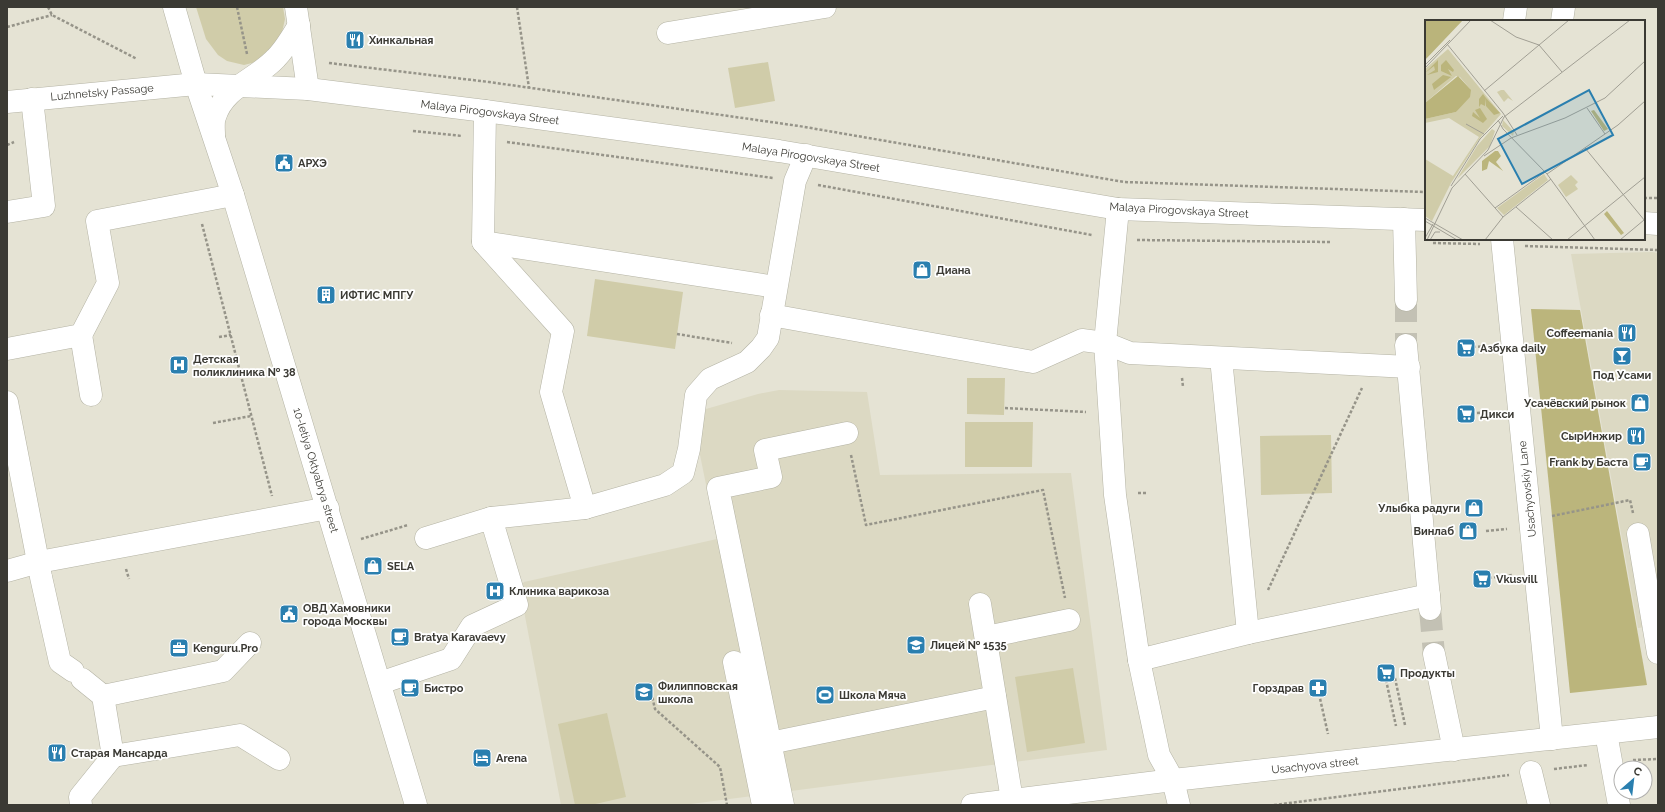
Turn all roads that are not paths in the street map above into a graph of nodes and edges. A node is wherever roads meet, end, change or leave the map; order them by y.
1 (174, 7) edge
2 (825, 7) edge
3 (1516, 7) edge
4 (1564, 7) edge
5 (725, 15) edge
6 (298, 16) edge
7 (1514, 20) edge
8 (1562, 20) edge
9 (668, 33) dead end
10 (196, 84) junction
11 (239, 86) junction
12 (308, 89) junction
13 (32, 99) junction
14 (7, 102) edge
15 (485, 111) junction
16 (214, 136) junction
17 (806, 155) junction
18 (233, 195) junction
19 (1118, 209) junction
20 (7, 212) edge
21 (1404, 219) junction
22 (1425, 220) edge
23 (1645, 224) edge
24 (1658, 224) edge
25 (483, 242) junction
26 (1510, 242) edge
27 (776, 287) junction
28 (1406, 300) tunnel mouth
29 (771, 315) junction
30 (81, 335) junction
31 (1105, 343) junction
32 (1406, 345) tunnel mouth
33 (7, 349) edge
34 (1221, 358) junction
35 (1409, 367) junction
36 (91, 395) dead end
37 (7, 402) edge
38 (847, 433) road end
39 (328, 508) junction
40 (585, 508) junction
41 (491, 518) junction
42 (1638, 534) road end
43 (426, 538) road end
44 (39, 562) junction
45 (7, 571) edge
46 (980, 604) dead end
47 (1069, 620) road end
48 (1248, 633) junction
49 (986, 637) junction
50 (250, 643) dead end
51 (1658, 653) edge
52 (1434, 654) tunnel mouth
53 (1139, 660) junction
54 (734, 662) dead end
55 (380, 683) junction
56 (103, 696) junction
57 (995, 697) junction
58 (1658, 727) edge
59 (1606, 733) junction
60 (1552, 739) junction
61 (770, 743) junction
62 (1454, 750) junction
63 (113, 756) junction
64 (280, 759) dead end
65 (1531, 772) road end
66 (1174, 780) junction
67 (1012, 800) junction
68 (81, 805) edge
69 (416, 805) edge
70 (763, 805) edge
71 (783, 805) edge
72 (972, 805) edge
73 (1179, 805) edge
74 (1539, 805) edge
75 (1619, 805) edge

1 - 10 street, 10-letiya Oktyabrya street
2 - 5 street
3 - 7 street
4 - 8 street
5 - 9 street
6 - 11 street, 10-letiya Oktyabrya street
6 - 12 street
10 - 11 street, Malaya Pirogovskaya Street
10 - 13 street, Luzhnetsky Passage
10 - 16 street, 10-letiya Oktyabrya street
11 - 12 street, Malaya Pirogovskaya Street
11 - 16 street, 10-letiya Oktyabrya street
12 - 15 street, Malaya Pirogovskaya Street
13 - 14 street, Luzhnetsky Passage
13 - 20 street
15 - 17 street, Malaya Pirogovskaya Street
15 - 25 street
16 - 18 street, 10-letiya Oktyabrya street
17 - 19 street, Malaya Pirogovskaya Street
17 - 27 street
18 - 30 street
18 - 39 street, 10-letiya Oktyabrya street
19 - 21 street, Malaya Pirogovskaya Street
19 - 31 street
21 - 22 street, Malaya Pirogovskaya Street
21 - 28 street
23 - 24 street
25 - 27 street
25 - 40 street
26 - 60 street, Usachyovskiy Lane
27 - 29 street
29 - 31 street
29 - 40 street
30 - 33 street
30 - 36 street
31 - 34 street
31 - 53 street
32 - 35 street
34 - 35 street
34 - 48 street
35 - 48 street
37 - 44 street
38 - 61 street
39 - 44 street
39 - 55 street, 10-letiya Oktyabrya street
40 - 41 street
41 - 43 street
41 - 55 street
42 - 51 street
44 - 45 street
44 - 56 street
46 - 49 street
47 - 49 street
48 - 53 street
49 - 57 street
50 - 56 street
52 - 62 street
53 - 66 street
54 - 70 street
55 - 69 street, 10-letiya Oktyabrya street
56 - 63 street
57 - 61 street
57 - 67 street
58 - 59 street, Usachyova street
59 - 60 street, Usachyova street
59 - 75 street
60 - 62 street, Usachyova street
61 - 71 street
62 - 66 street, Usachyova street
63 - 64 street
63 - 68 street
65 - 74 street
66 - 67 street, Usachyova street
66 - 73 street
67 - 72 street, Usachyova street

